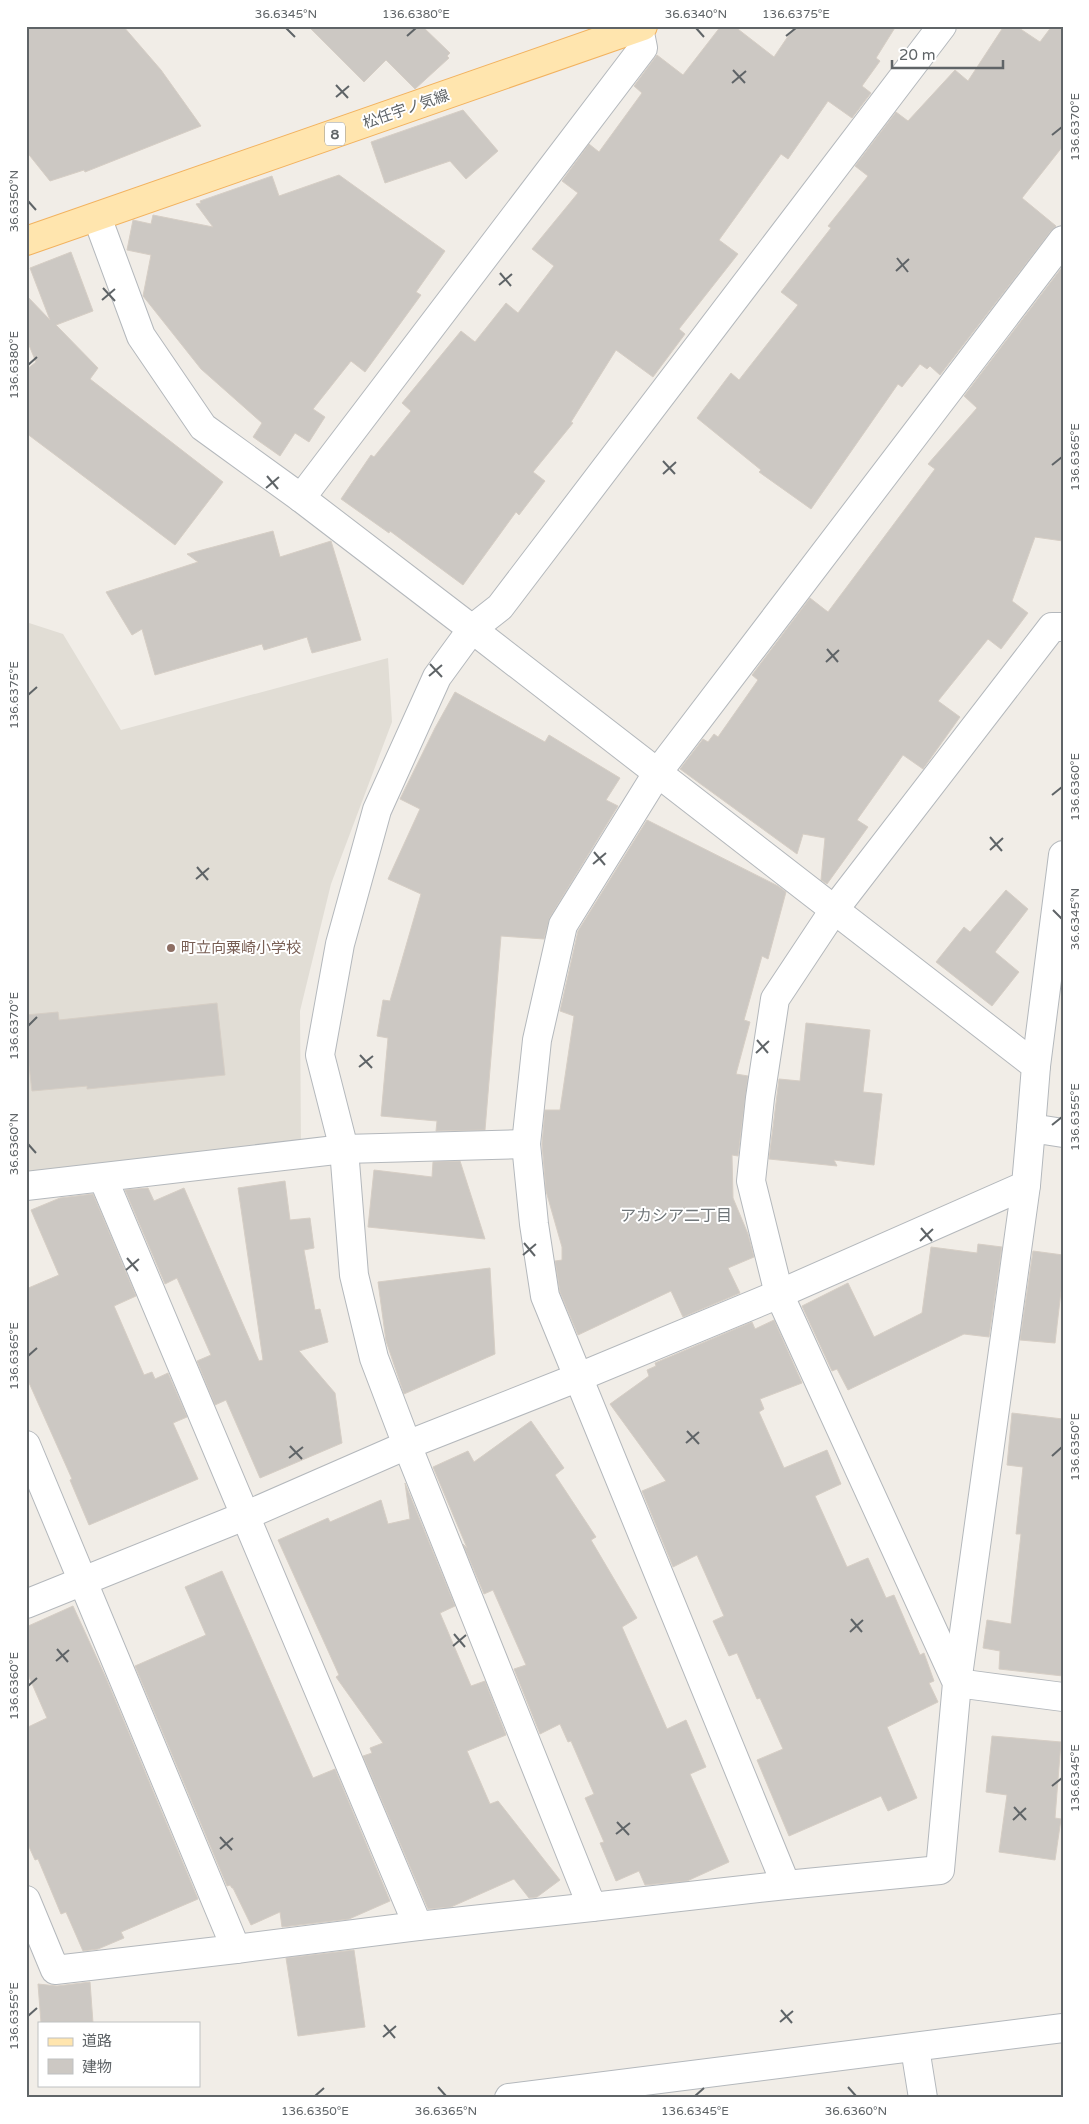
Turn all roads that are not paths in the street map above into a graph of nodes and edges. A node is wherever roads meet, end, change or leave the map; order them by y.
1 (942, 26) edge
2 (641, 27) edge
3 (97, 216) junction
4 (26, 240) edge
5 (1063, 240) edge
6 (301, 498) junction
7 (1063, 627) edge
8 (472, 629) junction
9 (658, 772) junction
10 (1063, 855) edge
11 (834, 910) junction
12 (1036, 1066) junction
13 (1031, 1128) junction
14 (1063, 1132) edge
15 (526, 1144) junction
16 (344, 1149) junction
17 (103, 1178) junction
18 (1026, 1185) junction
19 (26, 1186) edge
20 (778, 1294) junction
21 (579, 1377) junction
22 (407, 1445) junction
23 (26, 1446) edge
24 (247, 1515) junction
25 (82, 1582) junction
26 (26, 1604) edge
27 (957, 1683) junction
28 (1063, 1697) edge
29 (786, 1886) junction
30 (26, 1900) edge
31 (592, 1908) junction
32 (418, 1926) junction
33 (236, 1949) junction
34 (1063, 2028) edge
35 (915, 2048) junction
36 (509, 2098) edge
37 (923, 2098) edge

1 - 8 street
2 - 3 main road, 松任宇ノ気線 / 8
2 - 6 street
3 - 4 main road, 松任宇ノ気線 / 8
3 - 6 street
5 - 9 street
6 - 8 street
7 - 11 street
8 - 9 street
8 - 16 street
9 - 11 street
9 - 15 street
10 - 12 street
11 - 12 street
11 - 20 street
12 - 13 street
13 - 14 street
13 - 18 street
15 - 16 street
15 - 21 street
16 - 17 street
16 - 22 street
17 - 19 street
17 - 24 street
18 - 20 street
18 - 27 street
20 - 21 street
20 - 27 street
21 - 22 street
21 - 29 street
22 - 24 street
22 - 31 street
23 - 25 street
24 - 25 street
24 - 32 street
25 - 26 street
25 - 33 street
27 - 28 street
27 - 29 street
29 - 31 street
30 - 33 street
31 - 32 street
32 - 33 street
34 - 35 street
35 - 36 street
35 - 37 street

